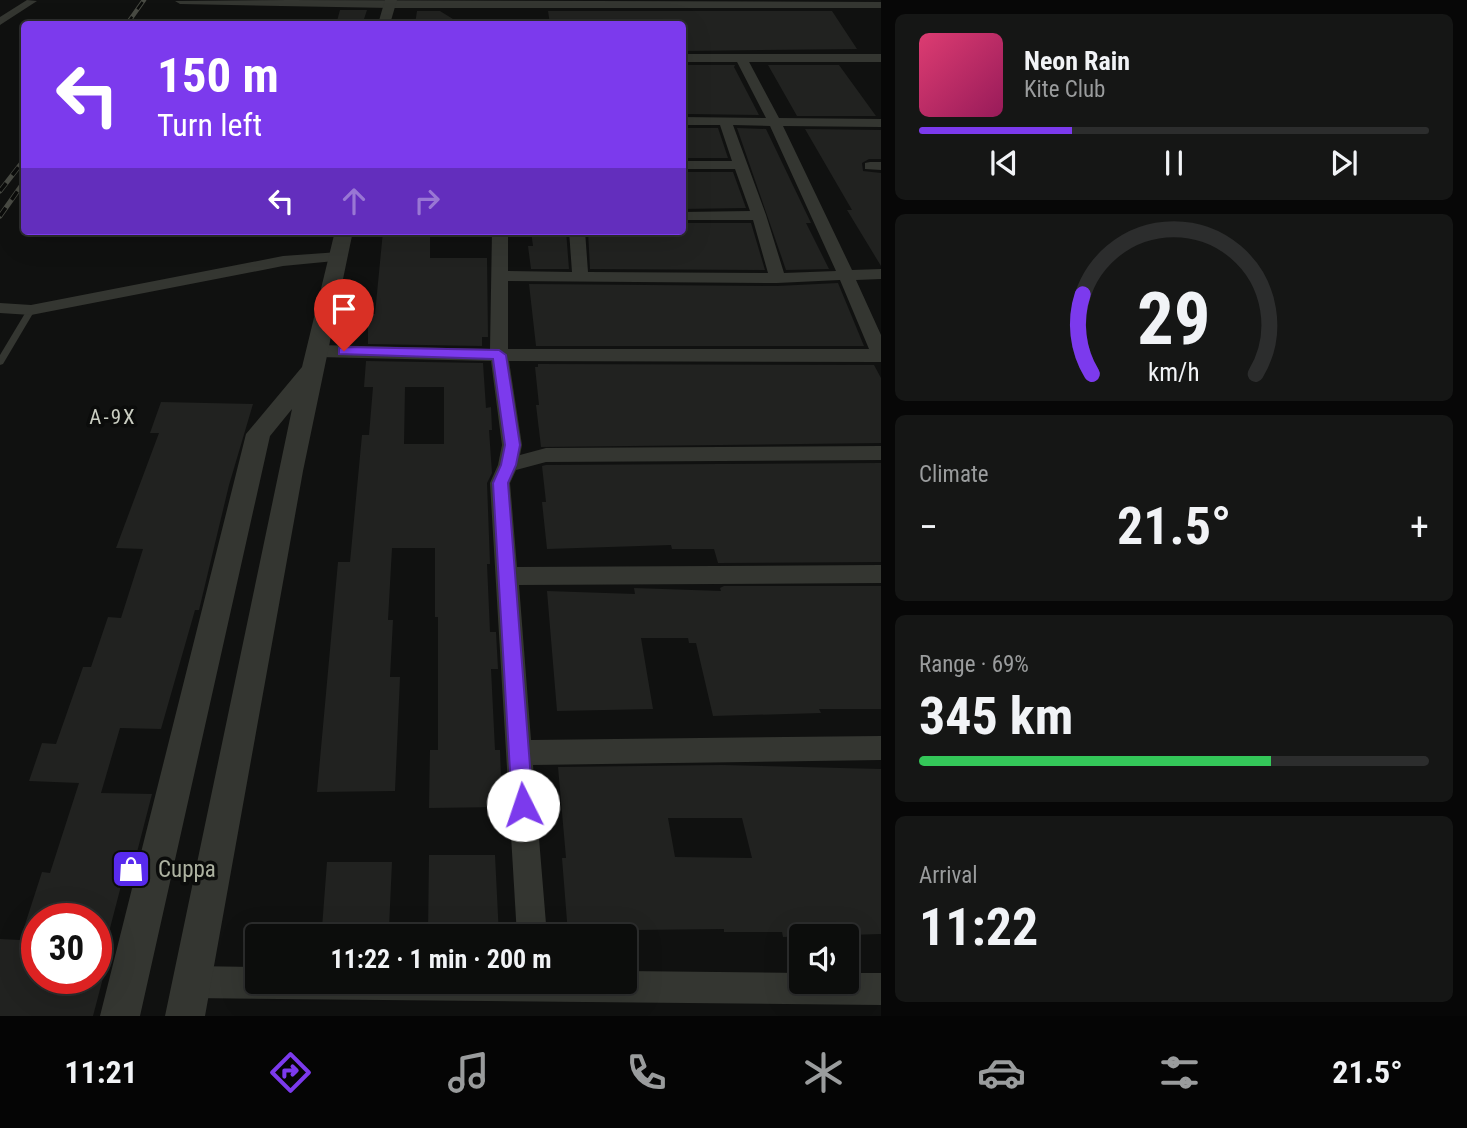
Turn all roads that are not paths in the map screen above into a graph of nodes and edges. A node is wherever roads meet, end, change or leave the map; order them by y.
1 (32, 1) edge
2 (180, 1) edge
3 (319, 2) edge
4 (390, 3) edge
5 (494, 3) edge
6 (881, 5) edge
7 (586, 7) edge
8 (385, 21) edge
9 (0, 22) edge
10 (686, 58) edge
11 (741, 58) junction
12 (881, 58) edge
13 (725, 120) junction
14 (686, 121) edge
15 (775, 121) junction
16 (881, 122) edge
17 (686, 165) edge
18 (740, 165) junction
19 (759, 215) junction
20 (686, 216) edge
21 (343, 235) edge
22 (500, 235) edge
23 (577, 235) edge
24 (339, 257) junction
25 (848, 273) junction
26 (881, 274) edge
27 (580, 275) junction
28 (500, 276) junction
29 (778, 278) junction
30 (0, 308) edge
31 (31, 310) junction
32 (499, 355) junction
33 (881, 356) edge
34 (316, 359) junction
35 (0, 362) edge
36 (881, 453) edge
37 (508, 465) junction
38 (881, 574) edge
39 (507, 576) junction
40 (881, 748) edge
41 (519, 752) junction
42 (531, 924) edge
43 (191, 982) junction
44 (245, 982) edge
45 (637, 985) edge
46 (881, 989) edge
47 (120, 1016) edge
48 (185, 1016) edge

1 - 9 street
2 - 3 street
3 - 4 street
4 - 5 street
4 - 8 street
5 - 7 street
6 - 7 street
10 - 11 street
11 - 12 street
11 - 15 street
13 - 14 street
13 - 15 street
13 - 18 street
15 - 16 street
15 - 25 street
17 - 18 street
18 - 19 street
19 - 20 street
19 - 29 street
21 - 24 street
22 - 28 street
23 - 27 street
24 - 31 street
24 - 34 street
25 - 26 street
25 - 29 street
25 - 33 street
27 - 28 street
27 - 29 street
28 - 32 street
30 - 31 street
31 - 35 lane
32 - 33 street
32 - 34 street
32 - 37 street
34 - 43 street
34 - 47 street
36 - 37 street
37 - 39 street
38 - 39 street
39 - 41 street
40 - 41 street
41 - 42 street
43 - 44 street
43 - 48 street
45 - 46 street

